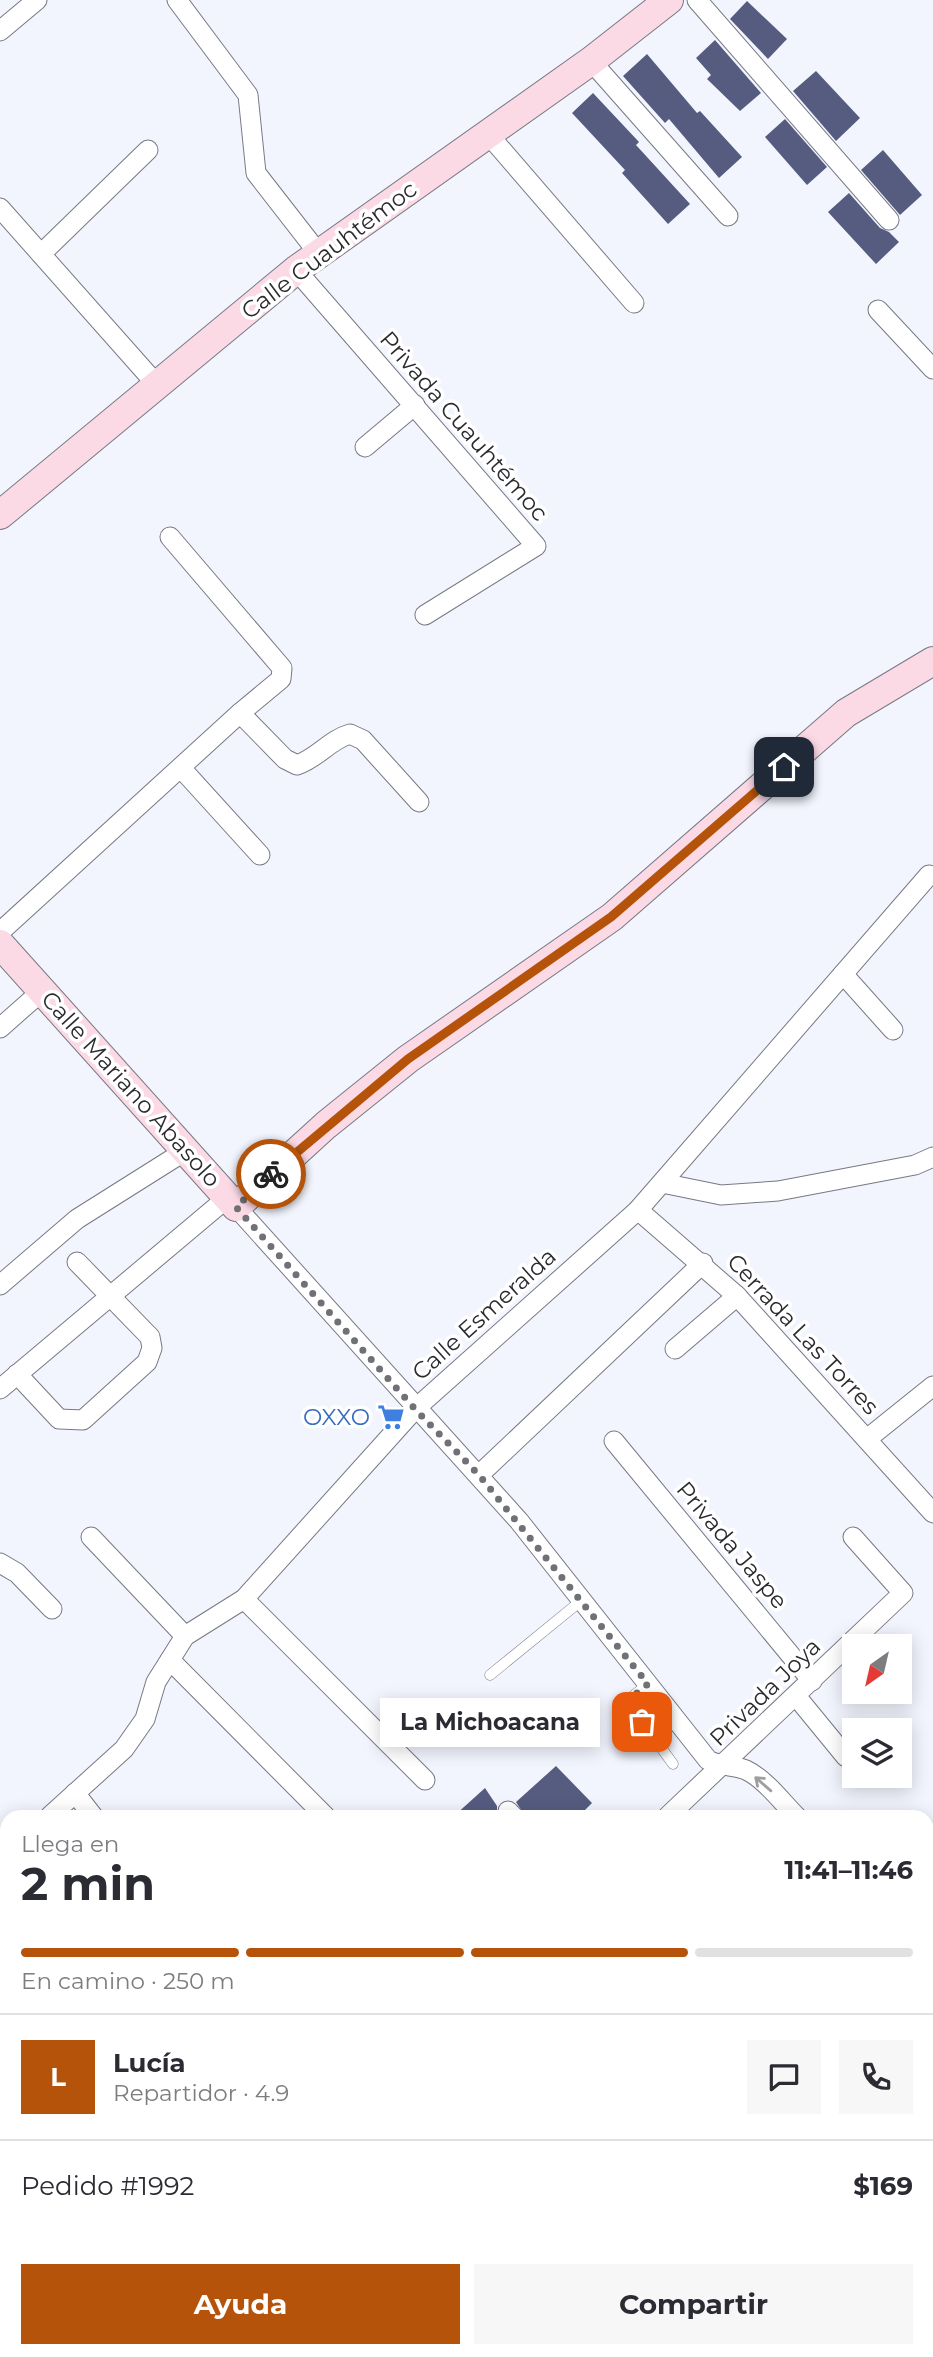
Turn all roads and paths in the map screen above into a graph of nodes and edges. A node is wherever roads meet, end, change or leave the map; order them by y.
1 (37, 0) edge
2 (177, 0) edge
3 (669, 0) edge
4 (698, 0) edge
5 (0, 31) edge
6 (591, 61) junction
7 (488, 134) junction
8 (148, 150) dead end
9 (0, 208) edge
10 (728, 216) dead end
11 (889, 220) dead end
12 (41, 254) junction
13 (319, 254) junction
14 (296, 270) junction
15 (634, 303) dead end
16 (878, 310) dead end
17 (933, 369) edge
18 (157, 384) junction
19 (415, 405) junction
20 (365, 447) dead end
21 (0, 515) edge
22 (170, 537) dead end
23 (425, 615) dead end
24 (933, 661) edge
25 (240, 713) junction
26 (181, 768) junction
27 (419, 802) dead end
28 (260, 855) dead end
29 (929, 875) dead end
30 (0, 932) edge
31 (0, 944) edge
32 (843, 974) junction
33 (43, 990) junction
34 (0, 1028) edge
35 (893, 1030) dead end
36 (185, 1151) junction
37 (933, 1157) edge
38 (662, 1184) junction
39 (231, 1202) junction
40 (638, 1209) junction
41 (77, 1262) dead end
42 (703, 1263) junction
43 (0, 1284) edge
44 (111, 1294) junction
45 (737, 1296) junction
46 (675, 1349) dead end
47 (17, 1374) junction
48 (933, 1386) edge
49 (0, 1389) edge
50 (415, 1409) junction
51 (867, 1439) junction
52 (614, 1441) dead end
53 (479, 1475) junction
54 (933, 1513) edge
55 (91, 1537) dead end
56 (853, 1537) dead end
57 (0, 1563) edge
58 (244, 1599) junction
59 (582, 1601) junction
60 (52, 1609) dead end
61 (185, 1636) junction
62 (170, 1660) junction
63 (490, 1675) dead end
64 (812, 1681) junction
65 (648, 1684) junction
66 (796, 1696) junction
67 (842, 1752) edge
68 (673, 1764) dead end
69 (722, 1767) junction
70 (425, 1780) dead end
71 (75, 1793) junction
72 (57, 1810) edge
73 (88, 1810) edge
74 (319, 1810) edge
75 (675, 1810) edge
76 (790, 1810) edge

1 - 5 street
2 - 13 street
3 - 6 street, Calle Cuauhtémoc
4 - 11 street
6 - 7 street, Calle Cuauhtémoc
6 - 10 street
7 - 13 street, Calle Cuauhtémoc
7 - 15 street
8 - 12 street
9 - 12 street
12 - 18 street
13 - 14 street, Calle Cuauhtémoc
14 - 18 street, Calle Cuauhtémoc
14 - 19 street, Privada Cuauhtémoc
16 - 17 street
18 - 21 street, Calle Cuauhtémoc
19 - 20 street
19 - 23 street, Privada Cuauhtémoc
22 - 25 street
24 - 39 street
25 - 26 street
25 - 27 street
26 - 28 street
26 - 30 street
29 - 32 street, Calle Esmeralda
31 - 33 street, Calle Mariano Abasolo
32 - 35 street
32 - 38 street, Calle Esmeralda
33 - 34 street
33 - 36 street, Calle Mariano Abasolo
36 - 39 street, Calle Mariano Abasolo
36 - 43 street
37 - 38 street
38 - 40 street, Calle Esmeralda
39 - 44 street
39 - 50 street, Calle Mariano Abasolo
40 - 42 street, Cerrada Las Torres
40 - 50 street, Calle Esmeralda
41 - 44 street
42 - 45 street, Cerrada Las Torres
42 - 53 street, Cerrada Las Torres
44 - 47 street
44 - 47 street
45 - 46 street
45 - 51 street, Cerrada Las Torres
47 - 49 street
48 - 51 street
50 - 53 street, Calle Mariano Abasolo
50 - 58 street, Calle Esmeralda
51 - 54 street, Cerrada Las Torres
52 - 64 street, Privada Jaspe
53 - 59 street, Calle Mariano Abasolo
55 - 61 street
56 - 64 street, Privada Joya
57 - 60 street
58 - 61 street, Calle Esmeralda
58 - 70 street
59 - 63 lane
59 - 65 street, Calle Mariano Abasolo
61 - 62 street, Calle Esmeralda
62 - 71 street, Calle Esmeralda
62 - 74 street
64 - 66 street, Privada Joya
65 - 68 lane
65 - 69 street, Calle Mariano Abasolo
66 - 67 street
66 - 69 street, Privada Joya
69 - 75 street, Privada Joya
76 -> 69 street, Calle Mariano Abasolo
71 - 72 street, Calle Esmeralda
71 - 73 street

